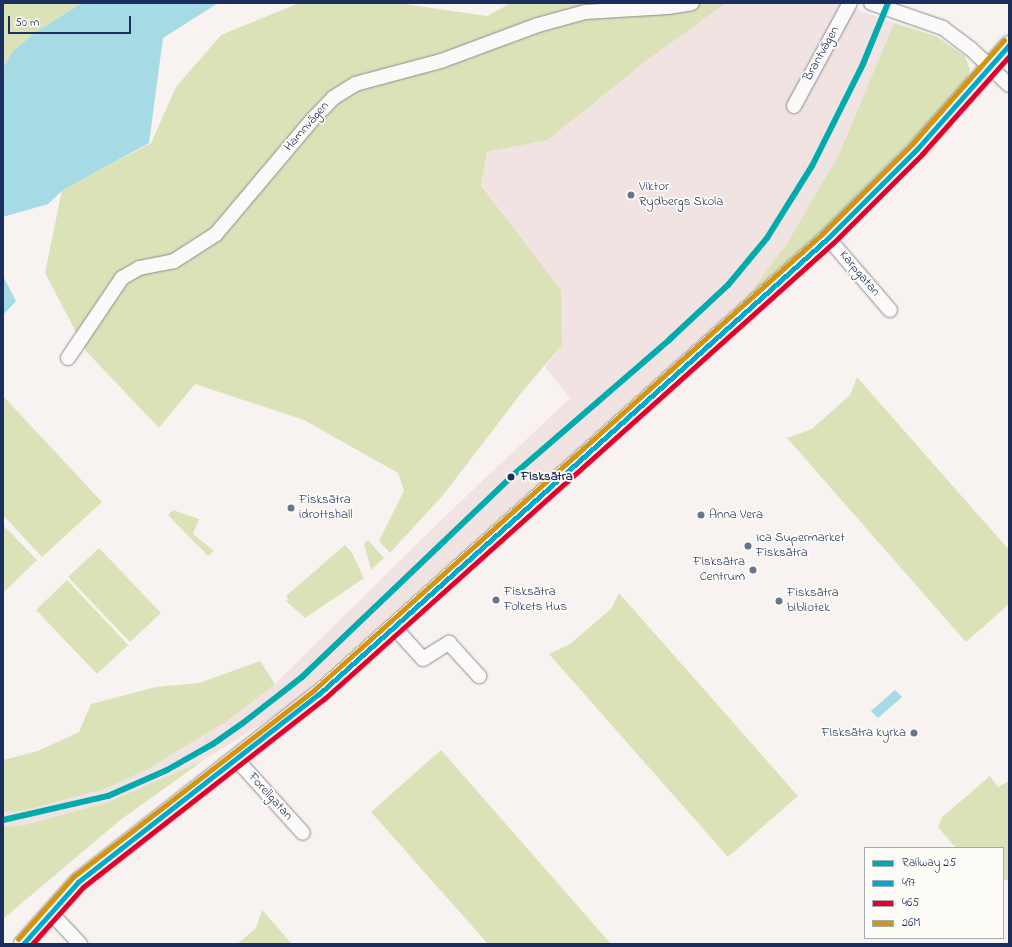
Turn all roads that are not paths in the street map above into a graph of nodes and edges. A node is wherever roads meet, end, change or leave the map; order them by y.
1 (692, 3) edge
2 (850, 3) edge
3 (871, 3) edge
4 (1009, 45) edge
5 (990, 67) junction
6 (1009, 86) edge
7 (794, 106) dead end
8 (828, 238) junction
9 (890, 310) dead end
10 (68, 358) dead end
11 (394, 627) junction
12 (479, 676) dead end
13 (237, 760) junction
14 (303, 833) dead end
15 (50, 912) junction
16 (23, 944) edge
17 (80, 944) edge

1 - 10 street, Hamnvägen
2 - 7 street, Brantvägen
3 - 5 street
4 - 5 street
5 - 6 street
5 - 8 street
8 - 9 street, Karpgatan
8 - 11 street
11 - 12 street
11 - 13 street
13 - 14 street, Forellgatan
13 - 15 street
15 - 16 street
15 - 17 street

